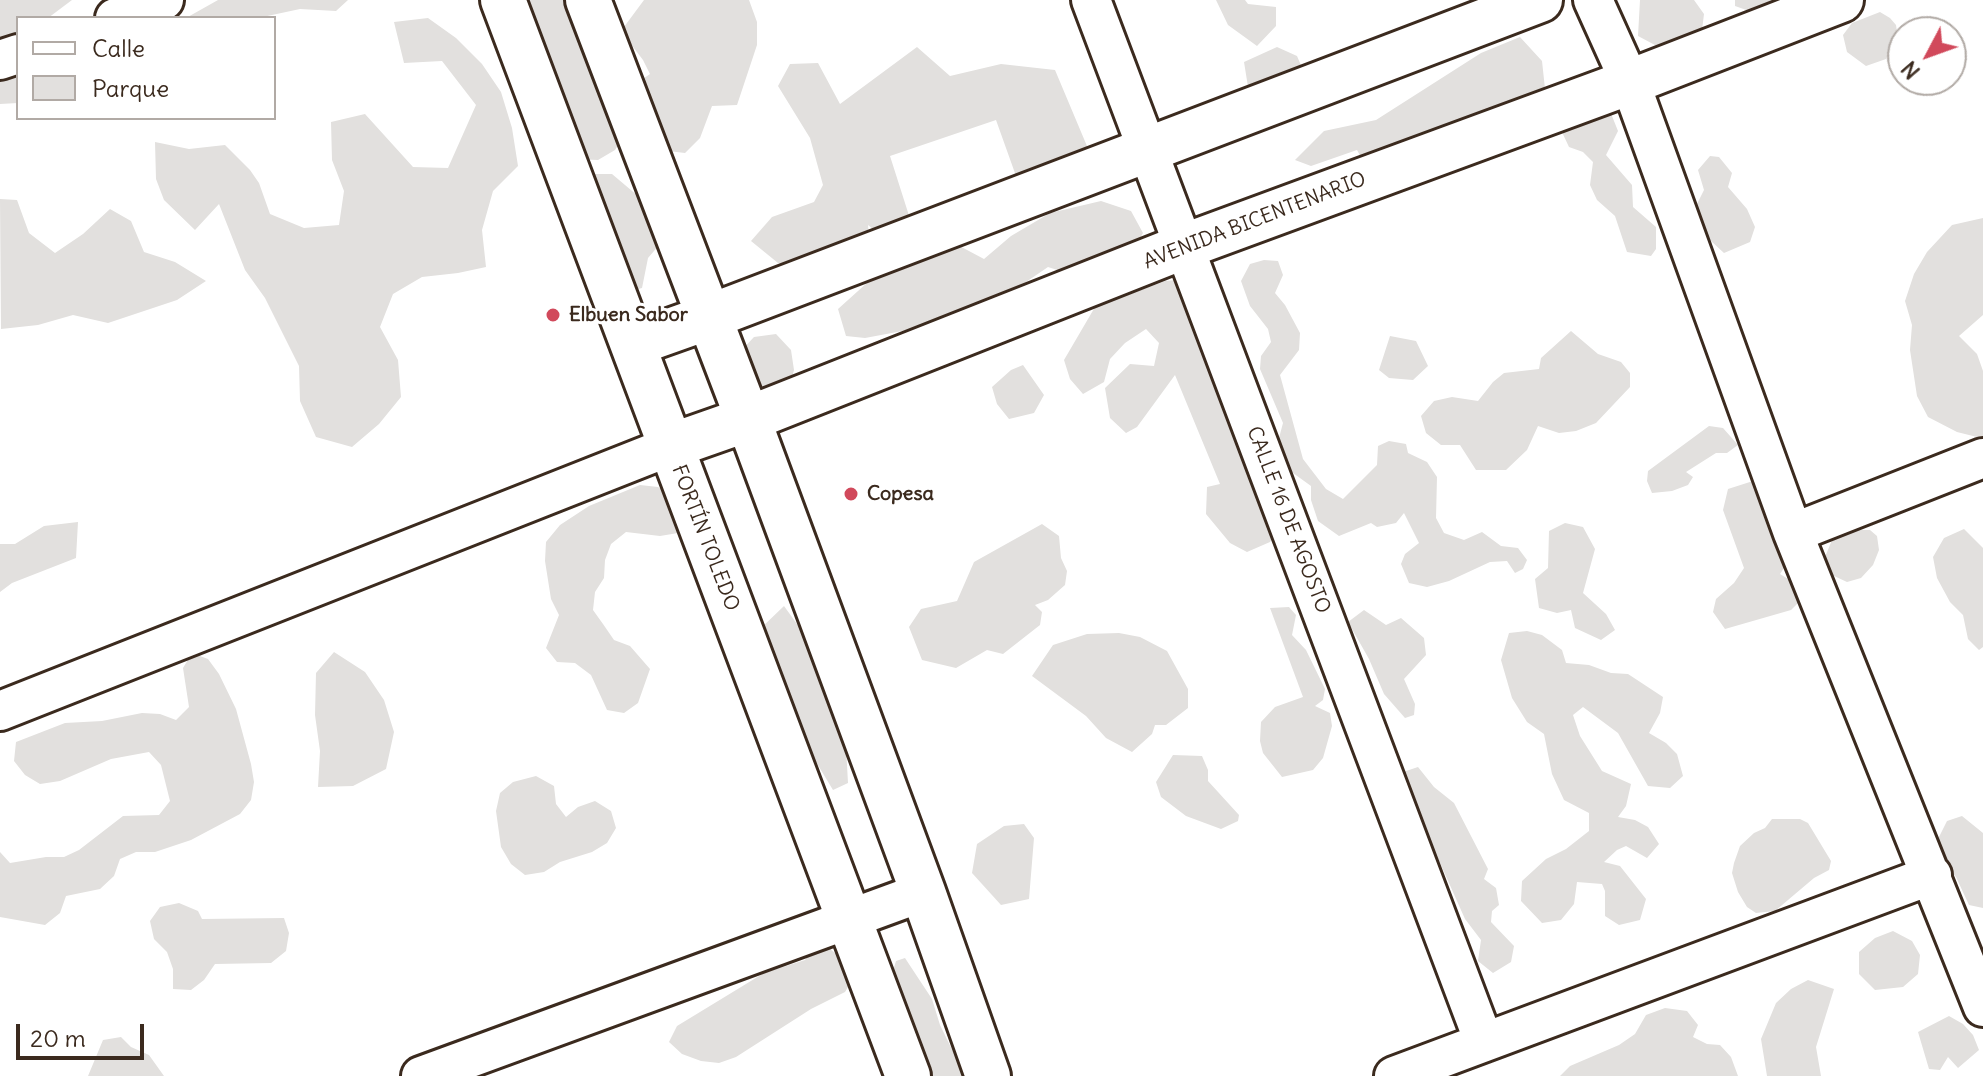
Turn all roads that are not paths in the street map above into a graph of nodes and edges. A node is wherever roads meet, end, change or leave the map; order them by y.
1 (164, 0) edge
2 (503, 0) edge
3 (588, 0) edge
4 (1091, 0) edge
5 (1540, 0) edge
6 (1593, 0) edge
7 (1841, 0) edge
8 (120, 16) edge
9 (1630, 82) junction
10 (1148, 150) junction
11 (1185, 246) junction
12 (709, 317) junction
13 (633, 344) junction
14 (748, 419) junction
15 (671, 446) junction
16 (1983, 458) edge
17 (1793, 533) junction
18 (0, 711) edge
19 (1932, 875) junction
20 (923, 892) junction
21 (849, 919) junction
22 (1983, 1007) edge
23 (1484, 1042) junction
24 (421, 1076) edge
25 (908, 1076) edge
26 (988, 1076) edge
27 (1394, 1076) edge

1 - 8 street
2 - 13 street, FORTÍN TOLEDO
3 - 12 street
4 - 10 street, CALLE 16 DE AGOSTO
5 - 10 street
6 - 9 street
7 - 9 street, AVENIDA BICENTENARIO
9 - 11 street, AVENIDA BICENTENARIO
9 - 17 street
10 - 11 street, CALLE 16 DE AGOSTO
10 - 12 street
11 - 14 street, AVENIDA BICENTENARIO
11 - 23 street, CALLE 16 DE AGOSTO
12 - 13 street
12 - 14 street
13 - 15 street, FORTÍN TOLEDO
14 - 15 street, AVENIDA BICENTENARIO
14 - 20 street
15 - 18 street
15 - 21 street, FORTÍN TOLEDO
16 - 17 street
17 - 19 street
19 - 22 street
19 - 23 street
20 - 21 street
20 - 26 street
21 - 24 street
21 - 25 street, FORTÍN TOLEDO
23 - 27 street

